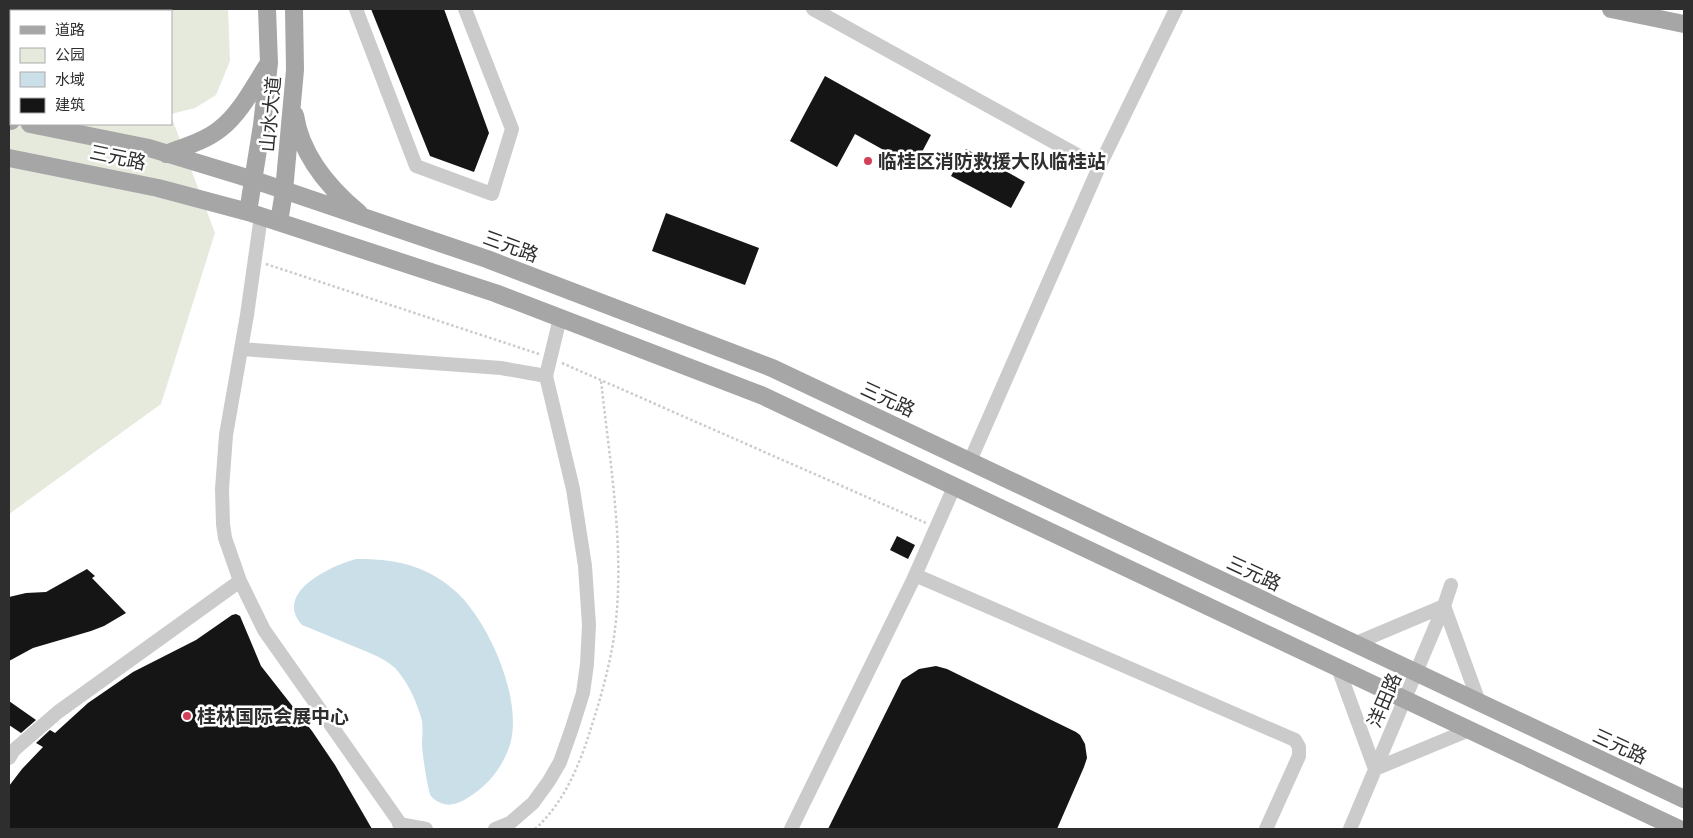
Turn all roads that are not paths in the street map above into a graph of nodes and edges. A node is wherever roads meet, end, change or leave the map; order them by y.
1 (267, 9) edge
2 (294, 9) edge
3 (356, 9) edge
4 (465, 9) edge
5 (813, 9) edge
6 (1176, 9) edge
7 (1610, 9) edge
8 (1684, 24) edge
9 (269, 64) junction
10 (293, 96) junction
11 (39, 125) edge
12 (166, 154) junction
13 (9, 158) edge
14 (1099, 167) junction
15 (254, 180) junction
16 (284, 192) junction
17 (255, 214) junction
18 (367, 219) junction
19 (279, 222) junction
20 (560, 318) junction
21 (241, 349) junction
22 (546, 376) junction
23 (970, 461) junction
24 (955, 485) junction
25 (915, 575) junction
26 (240, 581) junction
27 (1451, 584) dead end
28 (1444, 606) junction
29 (1354, 644) junction
30 (1338, 668) junction
31 (1416, 673) junction
32 (1404, 699) junction
33 (1478, 702) junction
34 (1469, 730) junction
35 (9, 758) edge
36 (1375, 769) junction
37 (1684, 800) edge
38 (401, 826) edge
39 (426, 829) edge
40 (495, 829) edge
41 (791, 829) edge
42 (1266, 829) edge
43 (1350, 829) edge
44 (1680, 829) edge

1 - 9 main road, 山水大道
2 - 10 main road, 山水大道
3 - 4 street
5 - 14 street
6 - 14 street
7 - 8 main road
9 - 12 main road
9 - 15 main road, 山水大道
10 - 16 main road, 山水大道
10 - 18 main road
11 - 12 main road, 三元路
12 - 15 main road, 三元路
13 - 17 main road, 三元路
14 - 23 street
15 - 16 main road, 三元路
15 - 17 main road, 山水大道
16 - 18 main road, 三元路
16 - 19 main road, 山水大道
17 - 19 main road, 三元路
17 - 21 street
18 - 23 main road, 三元路
19 - 20 main road, 三元路
20 - 22 street
20 - 24 main road, 三元路
21 - 22 street
21 - 26 street
22 - 40 street
23 - 29 main road, 三元路
24 - 25 street
24 - 30 main road, 三元路
25 - 41 street
25 - 42 street
26 - 35 street
26 - 38 street
27 - 28 street, 洋田路
28 - 29 street
28 - 31 street, 洋田路
28 - 33 street
29 - 31 main road, 三元路
30 - 32 main road, 三元路
30 - 36 street
31 - 32 street, 洋田路
31 - 33 main road, 三元路
32 - 34 main road, 三元路
32 - 36 street, 洋田路
33 - 37 main road, 三元路
34 - 36 street
34 - 44 main road, 三元路
36 - 43 street, 洋田路
38 - 39 street

